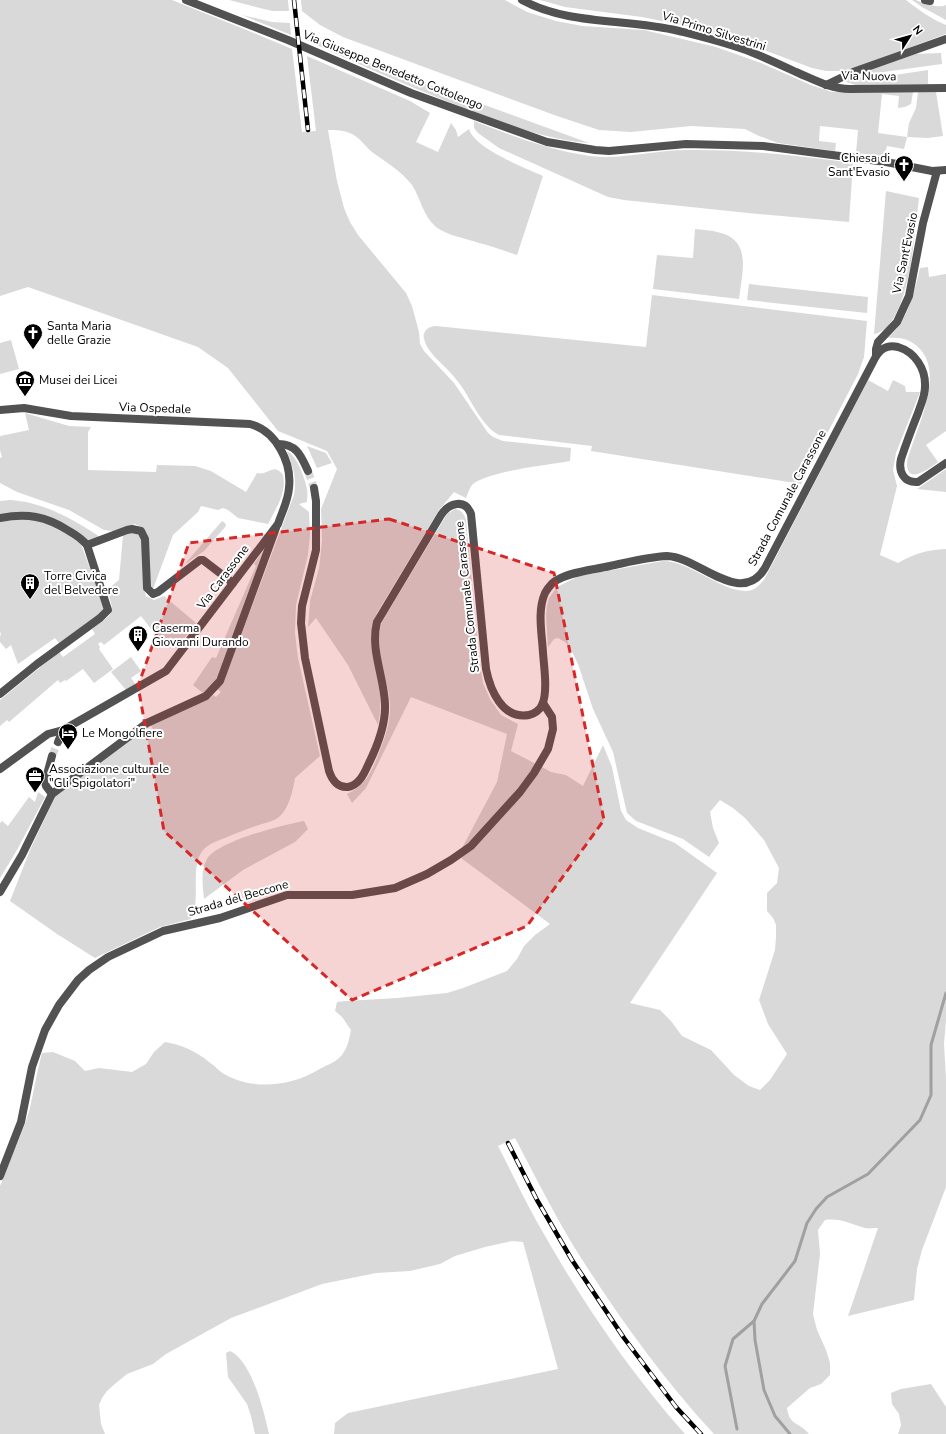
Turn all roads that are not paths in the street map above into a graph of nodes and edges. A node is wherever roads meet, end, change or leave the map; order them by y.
1 (186, 0) edge
2 (522, 0) edge
3 (946, 39) edge
4 (826, 85) junction
5 (946, 88) edge
6 (946, 170) edge
7 (937, 171) junction
8 (876, 355) junction
9 (0, 410) edge
10 (278, 444) junction
11 (946, 463) edge
12 (308, 471) tunnel mouth
13 (314, 488) tunnel mouth
14 (0, 518) edge
15 (278, 524) junction
16 (87, 545) junction
17 (233, 583) junction
18 (0, 694) edge
19 (543, 703) junction
20 (63, 730) junction
21 (58, 742) tunnel mouth
22 (52, 756) tunnel mouth
23 (0, 769) edge
24 (52, 794) junction
25 (0, 892) edge
26 (0, 1176) edge

1 - 7 street, Via Giuseppe Benedetto Cottolengo
2 - 4 street, Via Primo Silvestrini
3 - 4 street, Via Nuova
4 - 5 street, Via Nuova
6 - 7 street, Via Giuseppe Benedetto Cottolengo
7 - 8 street, Via Sant'Evasio
8 - 11 street
8 - 19 street, Strada Comunale Carassone
9 - 10 street, Via Ospedale
10 - 12 street
10 - 15 street, Via Carassone
13 - 19 street, Strada Comunale Carassone
14 - 16 street
15 - 17 street, Via Carassone
15 - 24 street
16 - 17 street
16 - 18 street
17 - 20 street, Via Carassone
19 - 26 street, Strada del Beccone
20 - 21 street
20 - 23 street, Via Carassone
22 - 24 street
24 - 25 street

